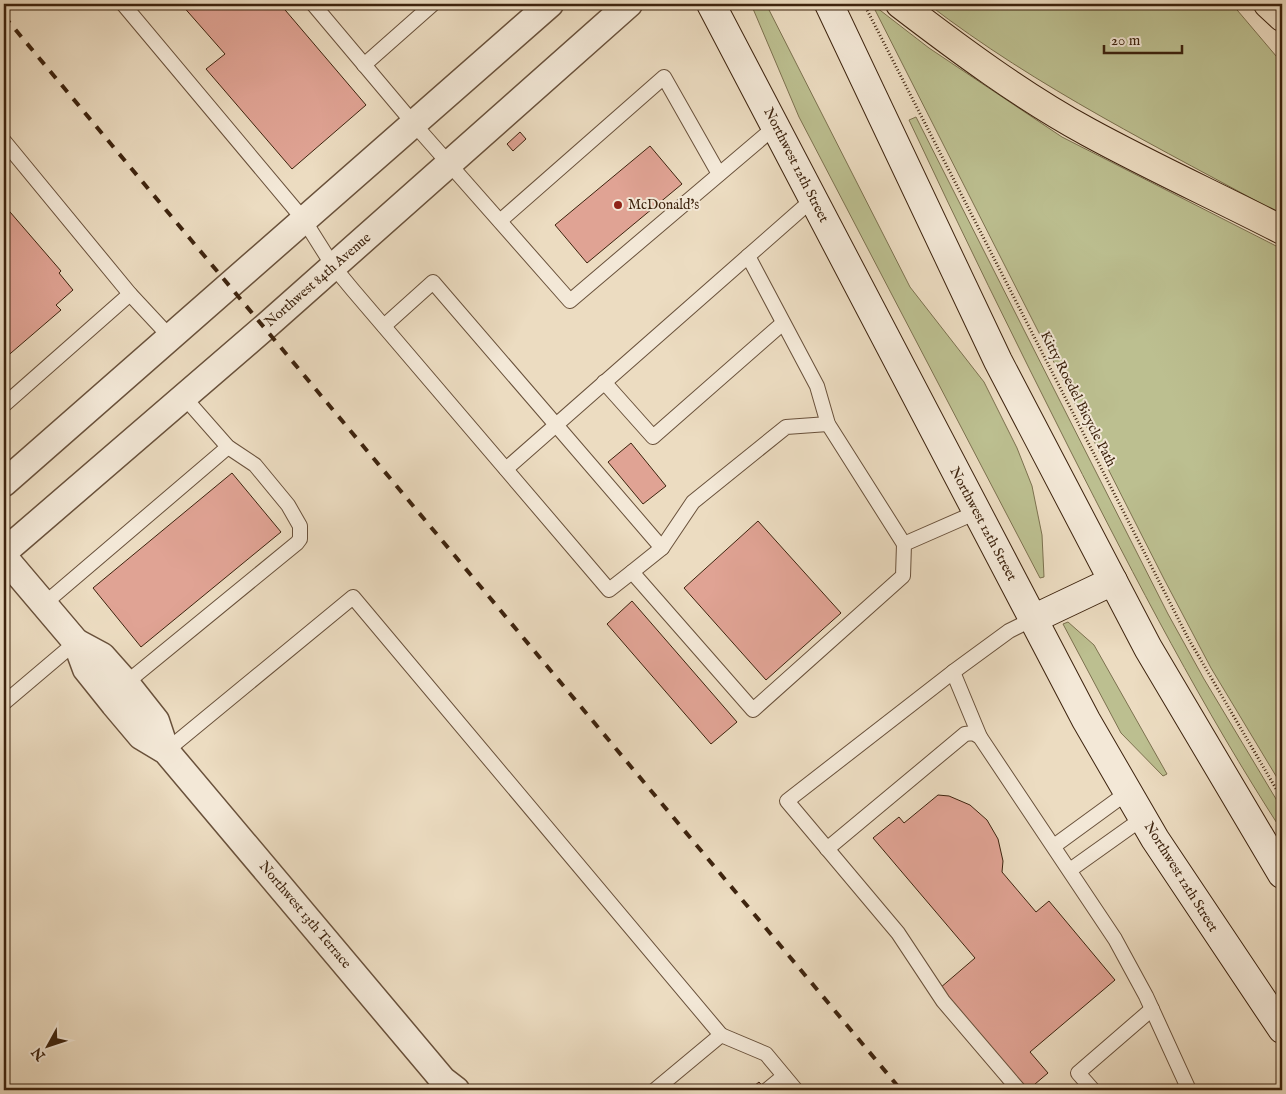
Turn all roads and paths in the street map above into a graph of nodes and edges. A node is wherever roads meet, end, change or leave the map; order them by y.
1 (123, 4) edge
2 (313, 4) edge
3 (433, 4) edge
4 (629, 4) edge
5 (711, 4) edge
6 (829, 4) edge
7 (864, 4) edge
8 (900, 4) edge
9 (1268, 4) edge
10 (1277, 4) edge
11 (543, 6) edge
12 (1282, 10) edge
13 (1282, 17) edge
14 (364, 65) junction
15 (414, 124) junction
16 (776, 126) junction
17 (4, 141) edge
18 (449, 164) junction
19 (720, 174) junction
20 (813, 199) junction
21 (304, 220) junction
22 (500, 221) junction
23 (1282, 230) edge
24 (748, 256) junction
25 (333, 266) junction
26 (130, 294) junction
27 (783, 323) junction
28 (384, 326) junction
29 (171, 338) junction
30 (604, 382) junction
31 (184, 397) junction
32 (4, 405) edge
33 (557, 424) junction
34 (828, 424) junction
35 (228, 447) junction
36 (506, 469) junction
37 (4, 483) edge
38 (977, 512) junction
39 (904, 544) junction
40 (662, 548) junction
41 (4, 552) edge
42 (4, 557) edge
43 (632, 572) junction
44 (1113, 581) junction
45 (44, 604) junction
46 (1033, 619) junction
47 (76, 642) junction
48 (953, 672) junction
49 (126, 684) junction
50 (4, 702) edge
51 (980, 737) junction
52 (166, 750) junction
53 (1128, 792) junction
54 (1282, 799) edge
55 (1144, 818) junction
56 (1054, 846) junction
57 (827, 849) junction
58 (1070, 870) junction
59 (1282, 874) edge
60 (1152, 1009) junction
61 (1282, 1029) edge
62 (721, 1035) junction
63 (784, 1076) junction
64 (449, 1087) edge
65 (655, 1090) edge
66 (767, 1090) edge
67 (796, 1090) edge
68 (1019, 1090) edge
69 (1093, 1090) edge
70 (1189, 1090) edge

1 - 21 lane
2 - 14 lane
3 - 14 lane
4 - 18 street, Northwest 84th Avenue
5 - 16 main road, Northwest 12th Street
6 - 44 main road
7 - 54 path, Kitty Roedel Bicycle Path
8 - 23 highway
9 - 13 highway
10 - 12 highway
11 - 15 street
14 - 15 lane
15 - 18 lane
15 - 21 street
16 - 19 lane
16 - 20 main road, Northwest 12th Street
17 - 26 lane
18 - 22 lane
18 - 25 street, Northwest 84th Avenue
19 - 22 lane
19 - 22 lane
20 - 24 lane
20 - 38 main road, Northwest 12th Street
21 - 25 lane
21 - 29 street
24 - 27 lane
24 - 30 lane
25 - 28 lane
25 - 31 street, Northwest 84th Avenue
26 - 29 lane
26 - 32 lane
27 - 30 lane
27 - 34 lane
28 - 33 lane
28 - 36 lane
29 - 37 street
30 - 33 lane
31 - 35 lane
31 - 41 street, Northwest 84th Avenue
33 - 36 lane
33 - 40 lane
34 - 39 lane
34 - 40 lane
35 - 45 lane
35 - 49 lane
36 - 43 lane
38 - 39 lane
38 - 46 main road, Northwest 12th Street
39 - 43 lane
40 - 43 lane
42 - 45 street, Northwest 13th Terrace
44 - 46 main road
44 - 59 main road
45 - 47 street, Northwest 13th Terrace
46 - 48 lane
46 - 53 main road, Northwest 12th Street
47 - 49 street, Northwest 13th Terrace
47 - 50 lane
47 - 52 street, Northwest 13th Terrace
48 - 51 lane
48 - 57 lane
49 - 52 street, Northwest 13th Terrace
51 - 56 lane
51 - 57 lane
52 - 62 lane
52 - 64 street, Northwest 13th Terrace
53 - 55 main road, Northwest 12th Street
53 - 56 lane
55 - 58 lane
55 - 61 main road, Northwest 12th Street
56 - 58 lane
57 - 68 lane
58 - 60 lane
60 - 69 lane
60 - 70 lane
62 - 63 lane
62 - 65 lane
63 - 66 lane
63 - 67 lane

